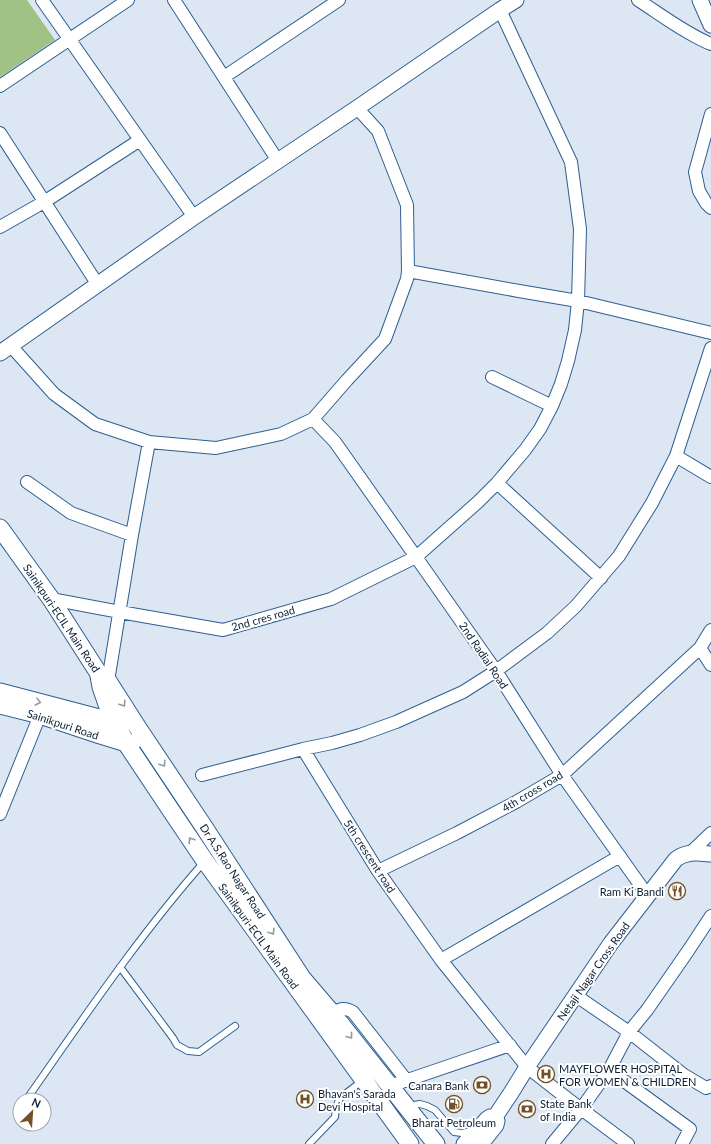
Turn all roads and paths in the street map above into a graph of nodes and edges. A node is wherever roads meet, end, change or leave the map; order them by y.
1 (42, 0) edge
2 (128, 0) edge
3 (174, 0) edge
4 (339, 0) edge
5 (516, 0) edge
6 (638, 0) edge
7 (700, 0) edge
8 (709, 0) edge
9 (711, 4) edge
10 (321, 5) edge
11 (495, 5) edge
12 (711, 25) edge
13 (70, 39) junction
14 (711, 44) edge
15 (224, 77) junction
16 (0, 86) edge
17 (357, 108) junction
18 (711, 114) edge
19 (0, 132) edge
20 (140, 140) junction
21 (278, 161) junction
22 (44, 202) junction
23 (711, 208) edge
24 (194, 217) junction
25 (0, 227) edge
26 (408, 271) junction
27 (98, 285) junction
28 (578, 301) junction
29 (711, 333) edge
30 (711, 348) edge
31 (6, 349) edge
32 (492, 377) dead end
33 (552, 406) junction
34 (313, 419) junction
35 (149, 442) junction
36 (676, 456) junction
37 (711, 478) edge
38 (27, 482) dead end
39 (497, 483) junction
40 (132, 535) junction
41 (3, 537) edge
42 (416, 556) junction
43 (601, 578) junction
44 (51, 599) junction
45 (120, 612) junction
46 (711, 630) edge
47 (700, 648) junction
48 (711, 665) edge
49 (496, 672) junction
50 (103, 681) junction
51 (0, 692) edge
52 (0, 705) edge
53 (40, 715) junction
54 (88, 715) junction
55 (116, 723) junction
56 (138, 728) junction
57 (148, 742) junction
58 (126, 743) junction
59 (303, 749) junction
60 (202, 775) dead end
61 (562, 775) junction
62 (0, 814) edge
63 (711, 833) edge
64 (690, 853) junction
65 (711, 854) edge
66 (620, 856) junction
67 (205, 861) junction
68 (378, 871) junction
69 (648, 896) junction
70 (711, 916) edge
71 (441, 960) junction
72 (120, 967) junction
73 (575, 995) junction
74 (332, 1013) junction
75 (235, 1026) dead end
76 (630, 1032) junction
77 (510, 1045) junction
78 (527, 1067) junction
79 (609, 1070) junction
80 (364, 1080) junction
81 (407, 1081) junction
82 (390, 1086) junction
83 (711, 1086) edge
84 (32, 1092) edge
85 (406, 1106) junction
86 (581, 1109) junction
87 (479, 1137) edge
88 (309, 1144) edge
89 (410, 1144) edge
90 (436, 1144) edge
91 (464, 1144) edge
92 (552, 1144) edge
93 (628, 1144) edge
94 (682, 1144) edge

1 - 13 street
2 - 13 street
3 - 15 street
4 - 10 street
5 - 11 street
6 - 14 street
7 - 12 street
8 - 9 street
10 - 15 street
11 - 17 street
11 - 28 street, 2nd cres road
13 - 16 street
13 - 20 street
15 - 21 street
17 - 21 street
17 - 26 street
18 - 23 street
19 - 22 street
20 - 22 street
20 - 24 street
21 - 24 street
22 - 25 street
22 - 27 street
24 - 27 street
26 - 28 street
26 - 34 street
27 - 31 street
28 - 29 street
28 - 33 street, 2nd cres road
30 - 36 street
31 - 35 street
32 - 33 street
33 - 39 street, 2nd cres road
34 - 35 street
34 - 42 street, 2nd Radial Road
35 - 40 street
36 - 37 street
36 - 43 street
38 - 40 street
39 - 42 street, 2nd cres road
39 - 43 street
40 - 45 street
41 - 44 main road, Sainikpuri-ECIL Main Road
42 - 45 street, 2nd cres road
42 - 49 street, 2nd Radial Road
43 - 49 street
44 - 45 street, 2nd cres road
44 - 50 main road, Sainikpuri-ECIL Main Road
45 - 50 street
46 - 47 street, 4th cross road
47 - 48 street
47 - 61 street, 4th cross road
49 - 59 street
49 - 61 street, 2nd Radial Road
50 - 54 main road
50 - 55 main road, Sainikpuri-ECIL Main Road
50 -> 56 main road, Sainikpuri-ECIL Main Road
51 -> 54 main road, Sainikpuri Road
52 - 53 main road, Sainikpuri Road
53 - 58 main road, Sainikpuri Road
53 - 62 street
54 - 55 main road, Sainikpuri Road
55 - 56 main road, Sainikpuri Road
55 - 58 main road, Sainikpuri-ECIL Main Road
56 - 57 main road, Dr A.S.Rao Nagar Road
57 - 58 main road, Sainikpuri Road
57 -> 74 main road, Dr A.S.Rao Nagar Road
67 -> 58 main road, Sainikpuri-ECIL Main Road
59 - 60 street
59 - 68 street, 5th crescent road
61 - 66 street, 2nd Radial Road
61 - 68 street, 4th cross road
63 - 64 street
64 - 65 street
64 - 69 street, Netaji Nagar Cross Road
66 - 69 street, 2nd Radial Road
66 - 71 street
67 - 72 lane
67 - 80 main road, Sainikpuri-ECIL Main Road
68 - 71 street, 5th crescent road
69 - 73 street, Netaji Nagar Cross Road
70 - 76 street
71 - 77 street, 5th crescent road
72 - 75 lane
72 - 84 lane
73 - 76 street
73 - 78 street, Netaji Nagar Cross Road
74 - 81 street
74 -> 82 main road, Dr A.S.Rao Nagar Road
76 - 79 street
76 - 83 street
77 - 78 street, 5th crescent road
77 - 81 street
78 - 86 street, 5th crescent road
78 - 87 street, Netaji Nagar Cross Road
79 - 86 street
79 - 94 street
80 - 88 lane
80 - 89 main road, Sainikpuri-ECIL Main Road
81 - 82 street
82 - 85 main road, Dr A.S.Rao Nagar Road
85 - 87 lane
85 - 90 main road, Dr A.S.Rao Nagar Road
86 - 92 street
86 - 93 street, 5th crescent road
87 - 91 street, Netaji Nagar Cross Road

